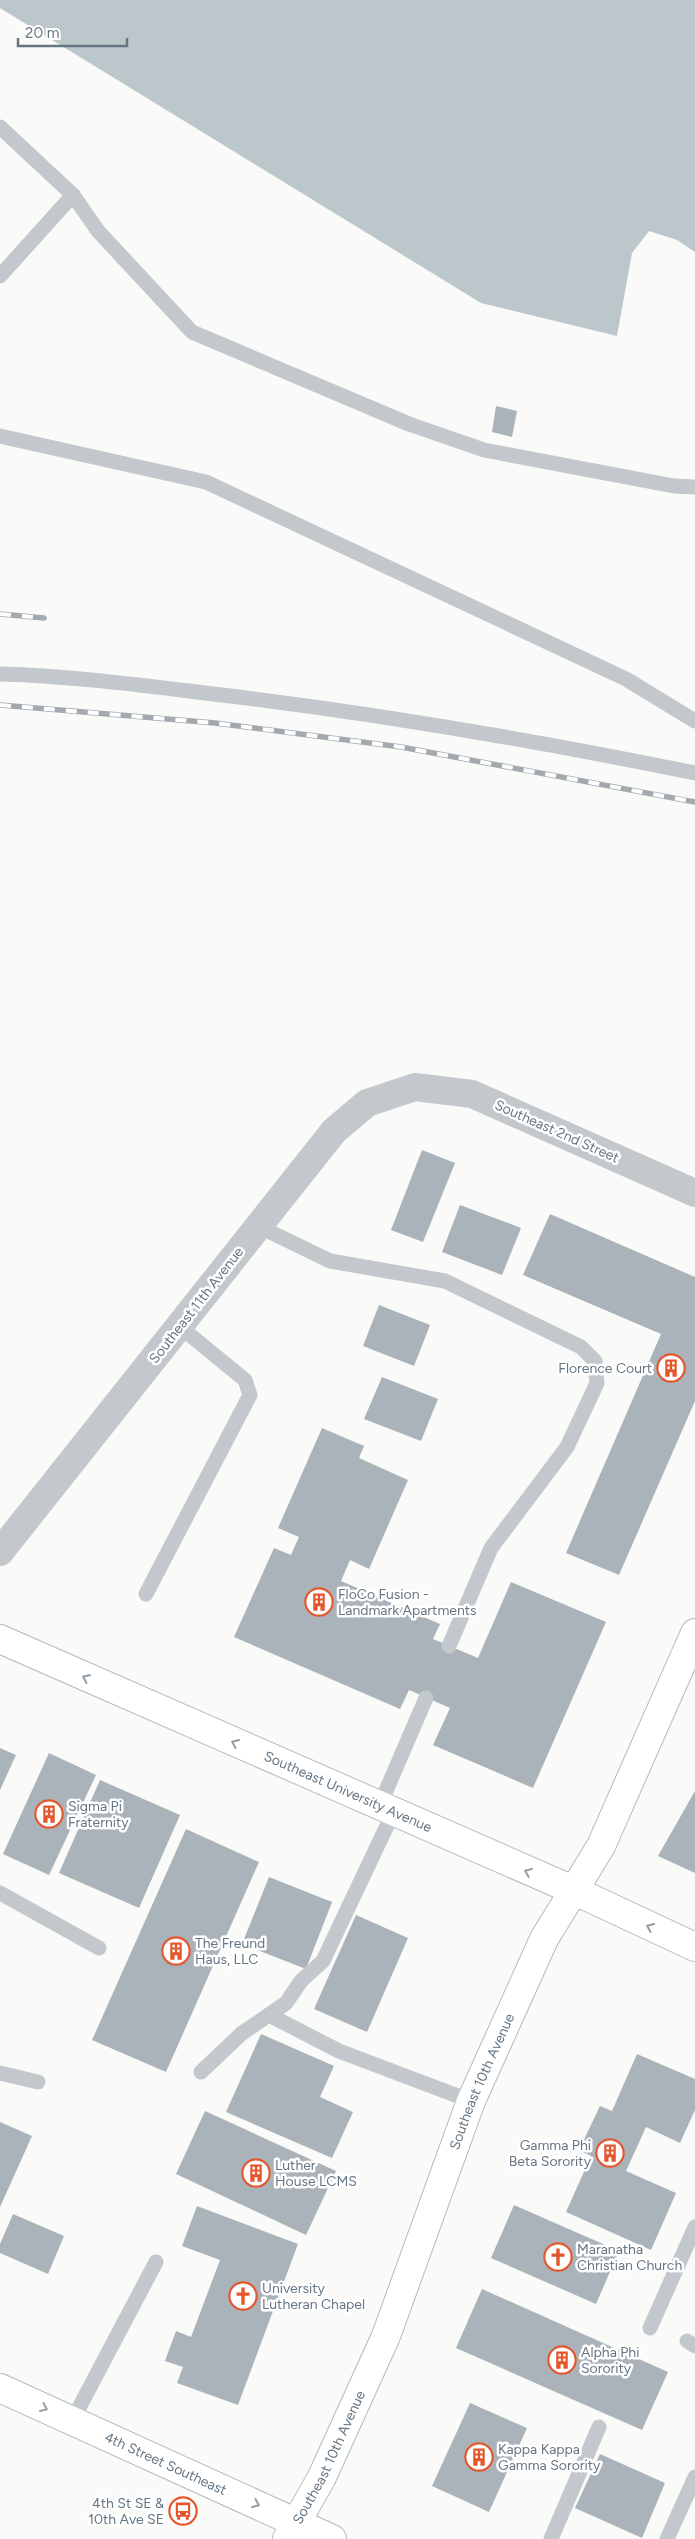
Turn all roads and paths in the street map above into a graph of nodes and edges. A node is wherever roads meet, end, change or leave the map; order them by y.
1 (0, 127) edge
2 (73, 195) junction
3 (0, 276) edge
4 (0, 436) edge
5 (695, 487) edge
6 (0, 674) edge
7 (695, 721) edge
8 (695, 773) edge
9 (415, 1087) joint
10 (695, 1193) edge
11 (258, 1226) junction
12 (179, 1326) junction
13 (0, 1552) edge
14 (146, 1594) dead end
15 (695, 1634) edge
16 (0, 1640) edge
17 (449, 1646) dead end
18 (426, 1698) dead end
19 (386, 1810) junction
20 (573, 1890) junction
21 (0, 1893) edge
22 (695, 1947) edge
23 (99, 1948) dead end
24 (269, 2015) junction
25 (201, 2072) dead end
26 (0, 2073) edge
27 (38, 2082) dead end
28 (471, 2101) junction
29 (695, 2226) edge
30 (156, 2262) dead end
31 (650, 2328) dead end
32 (0, 2388) edge
33 (72, 2420) junction
34 (599, 2428) dead end
35 (695, 2477) edge
36 (291, 2531) edge
37 (332, 2539) edge
38 (551, 2539) edge
39 (667, 2539) edge

1 - 2 lane
2 - 3 lane
2 - 5 lane
4 - 7 lane
6 - 8 lane
9 - 10 street, Southeast 2nd Street
9 - 11 street, Southeast 11th Avenue
11 - 12 street, Southeast 11th Avenue
11 - 17 lane
12 - 13 street, Southeast 11th Avenue
12 - 14 lane
15 - 20 main road, Southeast 10th Avenue
19 -> 16 main road, Southeast University Avenue
18 - 19 lane
20 -> 19 main road, Southeast University Avenue
19 - 24 lane
22 -> 20 main road, Southeast University Avenue
20 - 28 main road, Southeast 10th Avenue
21 - 23 lane
24 - 25 lane
24 - 28 lane
26 - 27 lane
28 - 36 main road, Southeast 10th Avenue
29 - 31 lane
30 - 33 lane
32 -> 33 main road, 4th Street Southeast
33 -> 36 main road, 4th Street Southeast
34 - 38 lane
35 - 39 lane
36 - 37 main road, 4th Street Southeast

